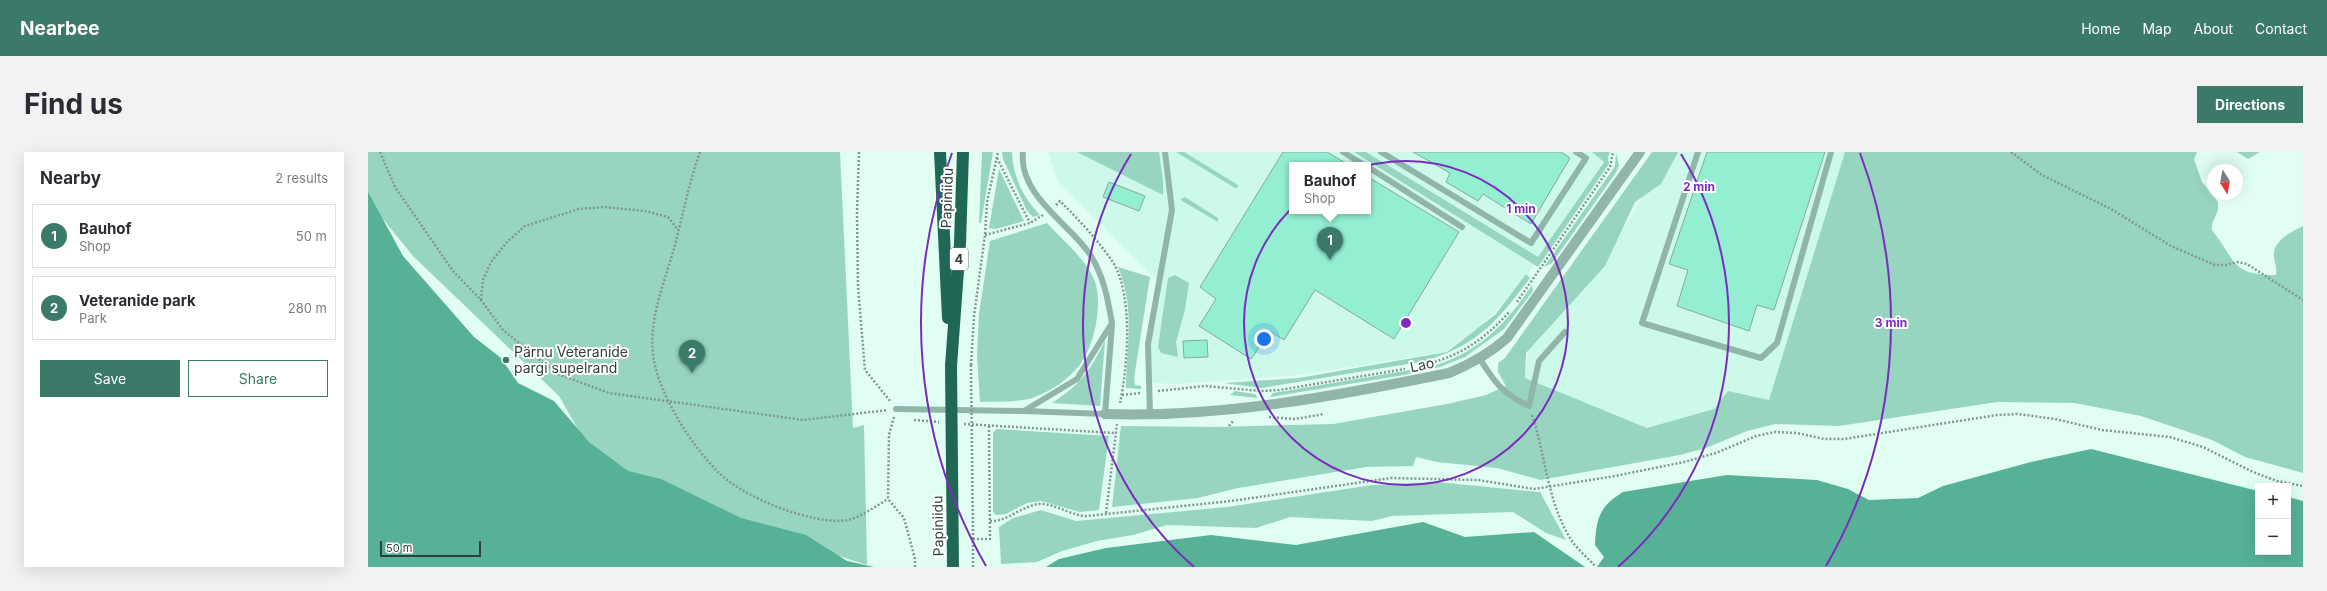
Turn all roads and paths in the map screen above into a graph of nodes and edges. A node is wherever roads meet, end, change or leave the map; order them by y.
1 (380, 152) edge
2 (700, 152) edge
3 (860, 152) edge
4 (940, 152) edge
5 (963, 152) edge
6 (998, 152) edge
7 (1023, 152) edge
8 (1165, 152) edge
9 (1343, 152) edge
10 (1382, 152) edge
11 (1576, 152) edge
12 (1613, 152) edge
13 (1698, 152) edge
14 (1831, 152) edge
15 (2011, 152) edge
16 (1638, 153) edge
17 (997, 158) junction
18 (1359, 162) edge
19 (1371, 169) edge
20 (1049, 211) junction
21 (1030, 223) junction
22 (1462, 226) dead end
23 (678, 230) junction
24 (985, 235) junction
25 (481, 300) junction
26 (2303, 300) edge
27 (1112, 323) junction
28 (1565, 332) dead end
29 (1480, 359) junction
30 (951, 366) junction
31 (1422, 366) dead end
32 (1407, 368) dead end
33 (1149, 392) junction
34 (1122, 395) junction
35 (669, 401) junction
36 (1529, 406) junction
37 (896, 409) junction
38 (1024, 410) junction
39 (1105, 414) junction
40 (1118, 414) junction
41 (1324, 414) dead end
42 (1150, 415) junction
43 (1263, 417) dead end
44 (1240, 419) dead end
45 (1229, 426) dead end
46 (1115, 433) junction
47 (1550, 486) junction
48 (2303, 486) edge
49 (888, 499) junction
50 (1106, 513) junction
51 (990, 521) junction
52 (973, 539) junction
53 (1595, 566) dead end
54 (915, 567) edge
55 (953, 567) edge
56 (973, 567) edge

1 - 25 path
2 - 23 path
3 - 37 path
4 - 30 highway, Papiniidu / 4
5 - 30 highway, Papiniidu / 4
6 - 17 path
7 - 20 lane
8 - 33 lane
9 - 18 lane
10 - 11 lane
12 - 31 path
13 - 14 lane
15 - 26 path
16 - 29 street, Lao
17 - 21 path
17 - 24 path
19 - 22 lane
20 - 21 path
20 - 27 lane
20 - 34 path
21 - 24 path
23 - 25 path
23 - 35 path
24 - 52 path, bridge
25 - 35 path
27 - 38 lane
27 - 39 lane
28 - 36 lane
29 - 36 lane
29 - 42 street, Lao
30 - 55 highway, Papiniidu / 4, bridge
32 - 33 path
33 - 34 path
33 - 42 lane
34 - 40 path
35 - 37 path
35 - 49 path
36 - 47 path
37 - 38 lane
37 - 49 path
38 - 39 lane
39 - 40 street, Lao
40 - 42 street, Lao
40 - 46 path
41 - 43 path
44 - 45 path
46 - 50 path
46 - 51 path
47 - 48 path
47 - 50 path
47 - 53 path
49 - 54 path
50 - 51 path
51 - 52 path
52 - 56 path

